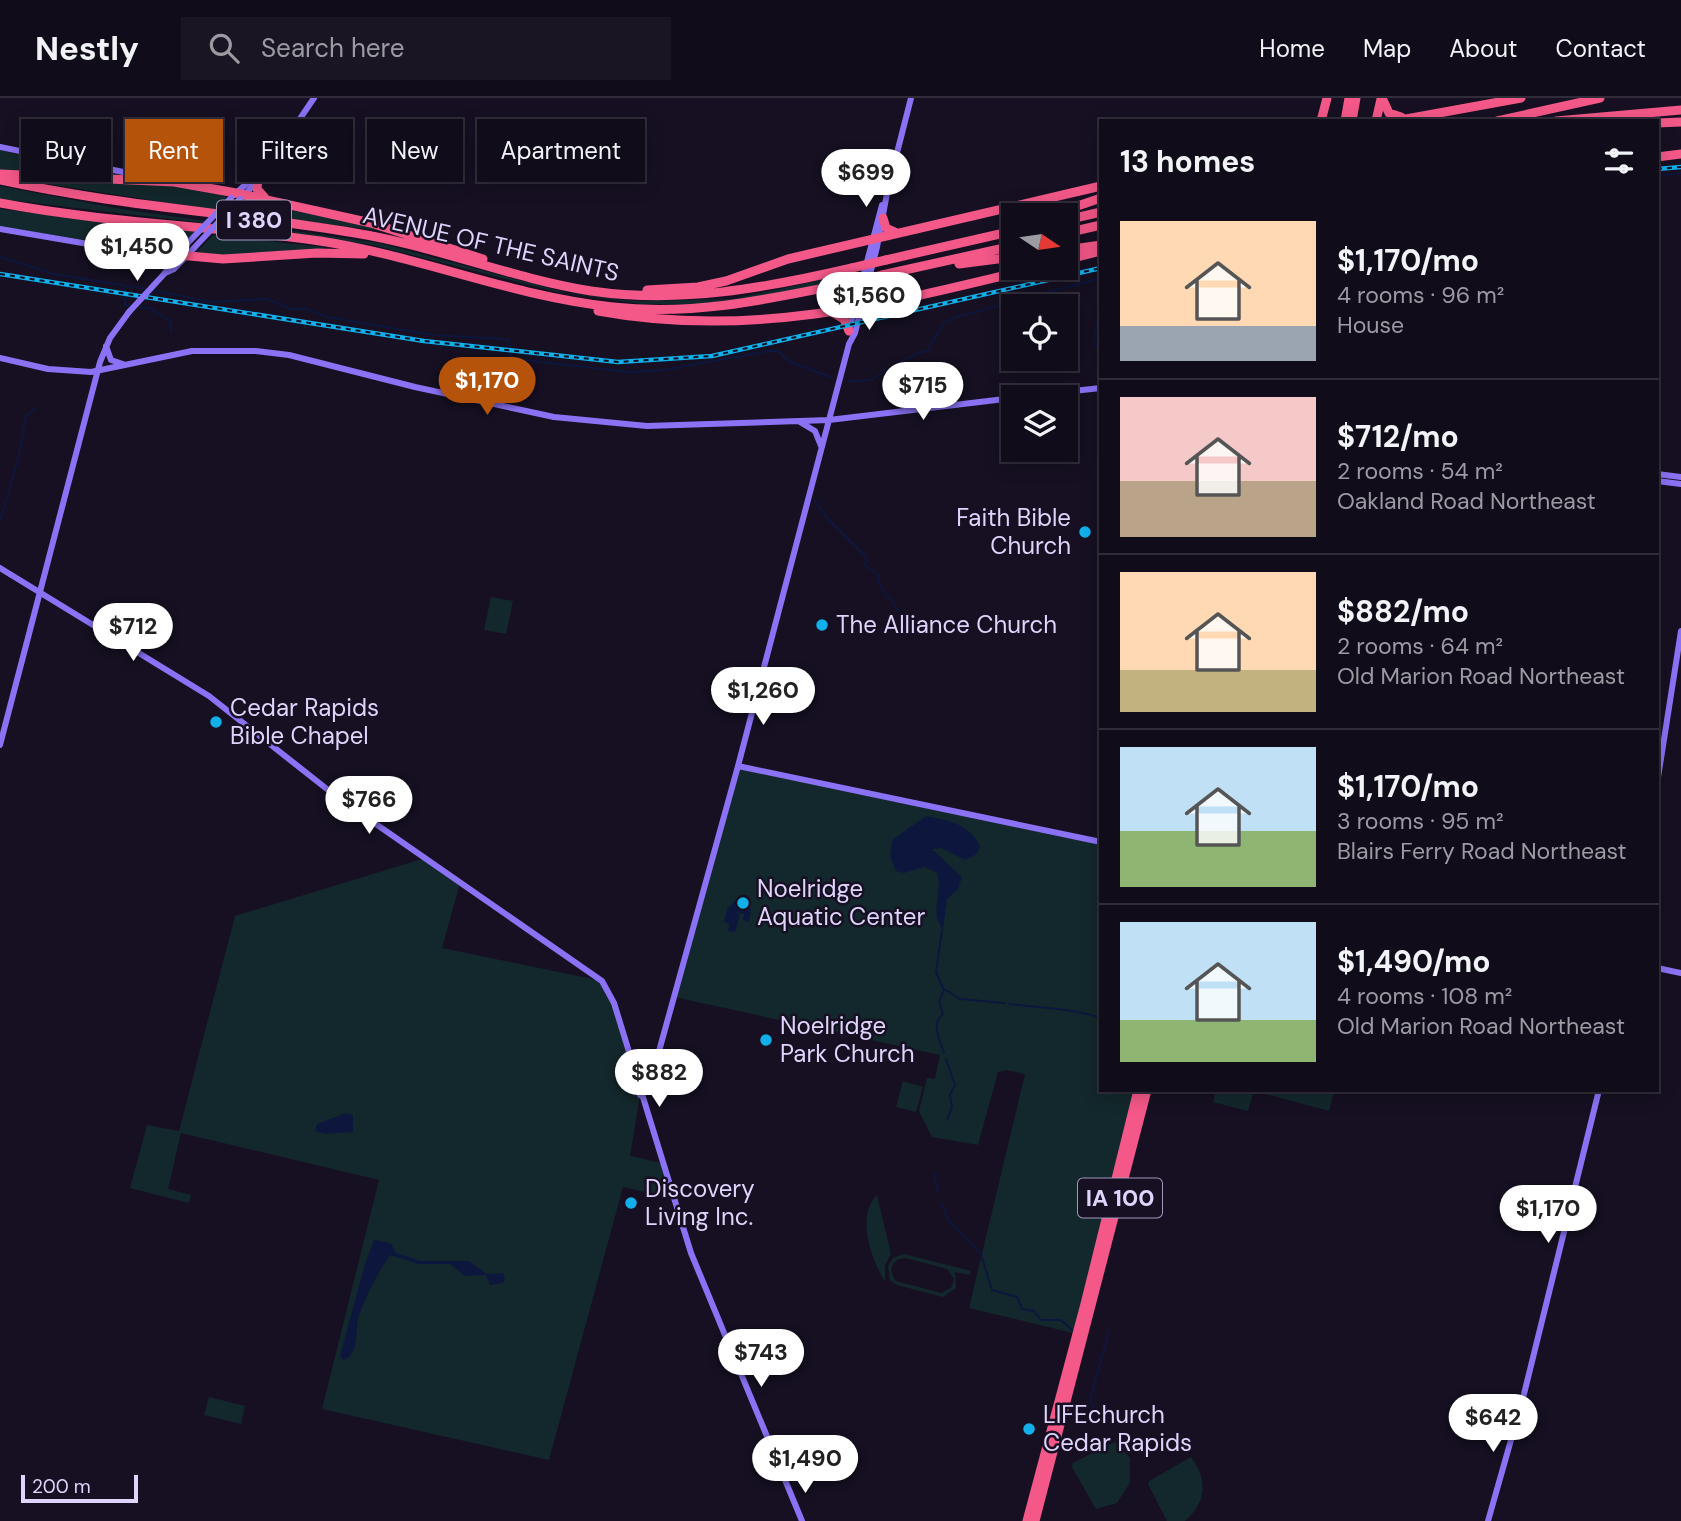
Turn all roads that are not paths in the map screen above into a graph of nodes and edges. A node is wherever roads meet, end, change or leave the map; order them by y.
1 (314, 98) edge
2 (911, 98) edge
3 (1327, 98) edge
4 (1349, 98) edge
5 (1356, 98) edge
6 (1381, 98) edge
7 (1521, 98) edge
8 (1600, 98) edge
9 (1681, 110) edge
10 (1417, 116) junction
11 (1321, 117) edge
12 (299, 119) edge
13 (1349, 119) edge
14 (1376, 119) edge
15 (1404, 119) edge
16 (1506, 119) edge
17 (1579, 119) edge
18 (1681, 122) edge
19 (1659, 123) edge
20 (0, 147) edge
21 (1681, 153) edge
22 (1659, 155) edge
23 (125, 172) edge
24 (0, 174) edge
25 (0, 180) edge
26 (125, 180) edge
27 (174, 182) edge
28 (251, 182) edge
29 (254, 182) edge
30 (258, 182) edge
31 (1099, 186) edge
32 (888, 188) junction
33 (238, 196) junction
34 (266, 199) junction
35 (1099, 199) edge
36 (0, 204) edge
37 (1078, 206) edge
38 (1099, 212) edge
39 (1078, 217) edge
40 (883, 218) junction
41 (1099, 225) edge
42 (0, 229) edge
43 (1078, 230) edge
44 (897, 232) junction
45 (1001, 233) edge
46 (876, 238) junction
47 (1099, 245) edge
48 (1078, 248) edge
49 (1001, 249) edge
50 (186, 252) junction
51 (1099, 252) edge
52 (152, 253) junction
53 (1078, 257) edge
54 (1001, 258) edge
55 (408, 259) junction
56 (506, 270) junction
57 (909, 270) junction
58 (165, 273) junction
59 (1001, 276) edge
60 (589, 290) junction
61 (546, 295) junction
62 (858, 310) junction
63 (830, 312) junction
64 (850, 335) junction
65 (106, 345) junction
66 (0, 358) edge
67 (128, 364) junction
68 (97, 371) junction
69 (1099, 388) edge
70 (1078, 391) edge
71 (1001, 400) edge
72 (829, 420) junction
73 (798, 421) junction
74 (821, 449) junction
75 (1659, 474) edge
76 (1681, 477) edge
77 (1659, 481) edge
78 (1681, 484) edge
79 (0, 568) edge
80 (40, 592) junction
81 (1681, 631) edge
82 (0, 745) edge
83 (738, 766) junction
84 (1659, 772) edge
85 (1099, 842) edge
86 (1659, 968) edge
87 (1681, 973) edge
88 (1138, 1092) edge
89 (1146, 1092) edge
90 (1599, 1092) edge
91 (640, 1095) junction
92 (802, 1521) edge
93 (1027, 1521) edge
94 (1035, 1521) edge
95 (1488, 1521) edge

1 - 12 main road
2 - 32 main road
3 - 11 highway
4 - 13 highway
5 - 13 highway
6 - 10 highway
6 - 14 highway
7 - 10 highway
8 - 16 highway
9 - 17 highway
10 - 15 highway
18 - 19 highway
20 - 23 main road
21 - 22 highway
24 - 26 highway
25 - 56 highway, AVENUE OF THE SAINTS / I 380
27 - 33 highway
28 - 33 main road
29 - 33 main road
30 - 34 highway
31 - 44 highway
32 - 40 main road
32 - 46 main road
33 - 34 highway
33 - 50 main road, bridge
34 - 56 highway
35 - 37 highway
36 - 55 highway, AVENUE OF THE SAINTS / I 380
38 - 39 highway
40 - 44 highway
40 - 46 main road
41 - 43 highway
42 - 52 main road
44 - 46 highway
45 - 60 highway, AVENUE OF THE SAINTS / I 380, bridge
46 - 60 highway
46 - 62 main road
47 - 48 highway
49 - 57 highway, AVENUE OF THE SAINTS / I 380
50 - 52 main road
50 - 55 highway
50 - 58 main road
51 - 53 highway
52 - 58 main road
54 - 57 highway
55 - 61 highway, AVENUE OF THE SAINTS / I 380
56 - 60 highway, AVENUE OF THE SAINTS / I 380
57 - 61 highway, AVENUE OF THE SAINTS / I 380, bridge
58 - 65 main road, bridge
59 - 62 highway
61 - 63 highway
62 - 63 highway
62 - 64 main road
63 - 64 highway
64 - 72 main road
65 - 67 main road
65 - 68 main road
66 - 68 main road
67 - 68 main road
67 - 73 main road
68 - 80 main road
69 - 70 main road
71 - 72 main road
72 - 73 main road
72 - 74 main road
73 - 74 main road
74 - 83 main road
75 - 76 main road
77 - 78 main road
79 - 80 main road
80 - 82 main road
80 - 91 main road
81 - 84 main road
83 - 85 main road
83 - 91 main road
86 - 87 main road
88 - 93 highway, IA 100
89 - 94 highway, IA 100
90 - 95 main road
91 - 92 main road

